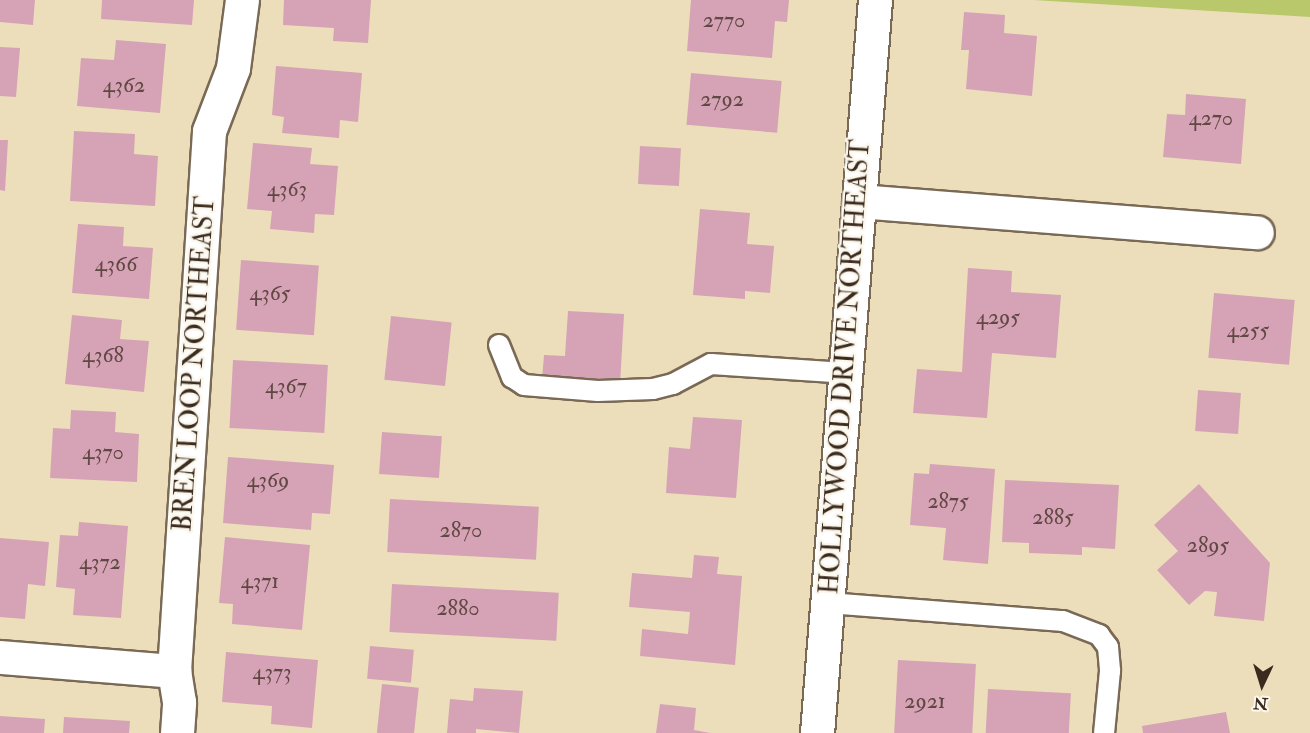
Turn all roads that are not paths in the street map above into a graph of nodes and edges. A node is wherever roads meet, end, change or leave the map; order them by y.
1 (242, 0) edge
2 (875, 0) edge
3 (859, 201) junction
4 (1257, 232) dead end
5 (499, 345) dead end
6 (845, 373) junction
7 (828, 603) junction
8 (0, 657) edge
9 (174, 671) junction
10 (177, 733) edge
11 (817, 733) edge
12 (1104, 733) edge

1 - 9 street, BREN LOOP NORTHEAST
2 - 3 street, HOLLYWOOD DRIVE NORTHEAST
3 - 4 street
3 - 6 street, HOLLYWOOD DRIVE NORTHEAST
5 - 6 lane
6 - 7 street, HOLLYWOOD DRIVE NORTHEAST
7 - 11 street, HOLLYWOOD DRIVE NORTHEAST
7 - 12 lane
8 - 9 street
9 - 10 street, BREN LOOP NORTHEAST

